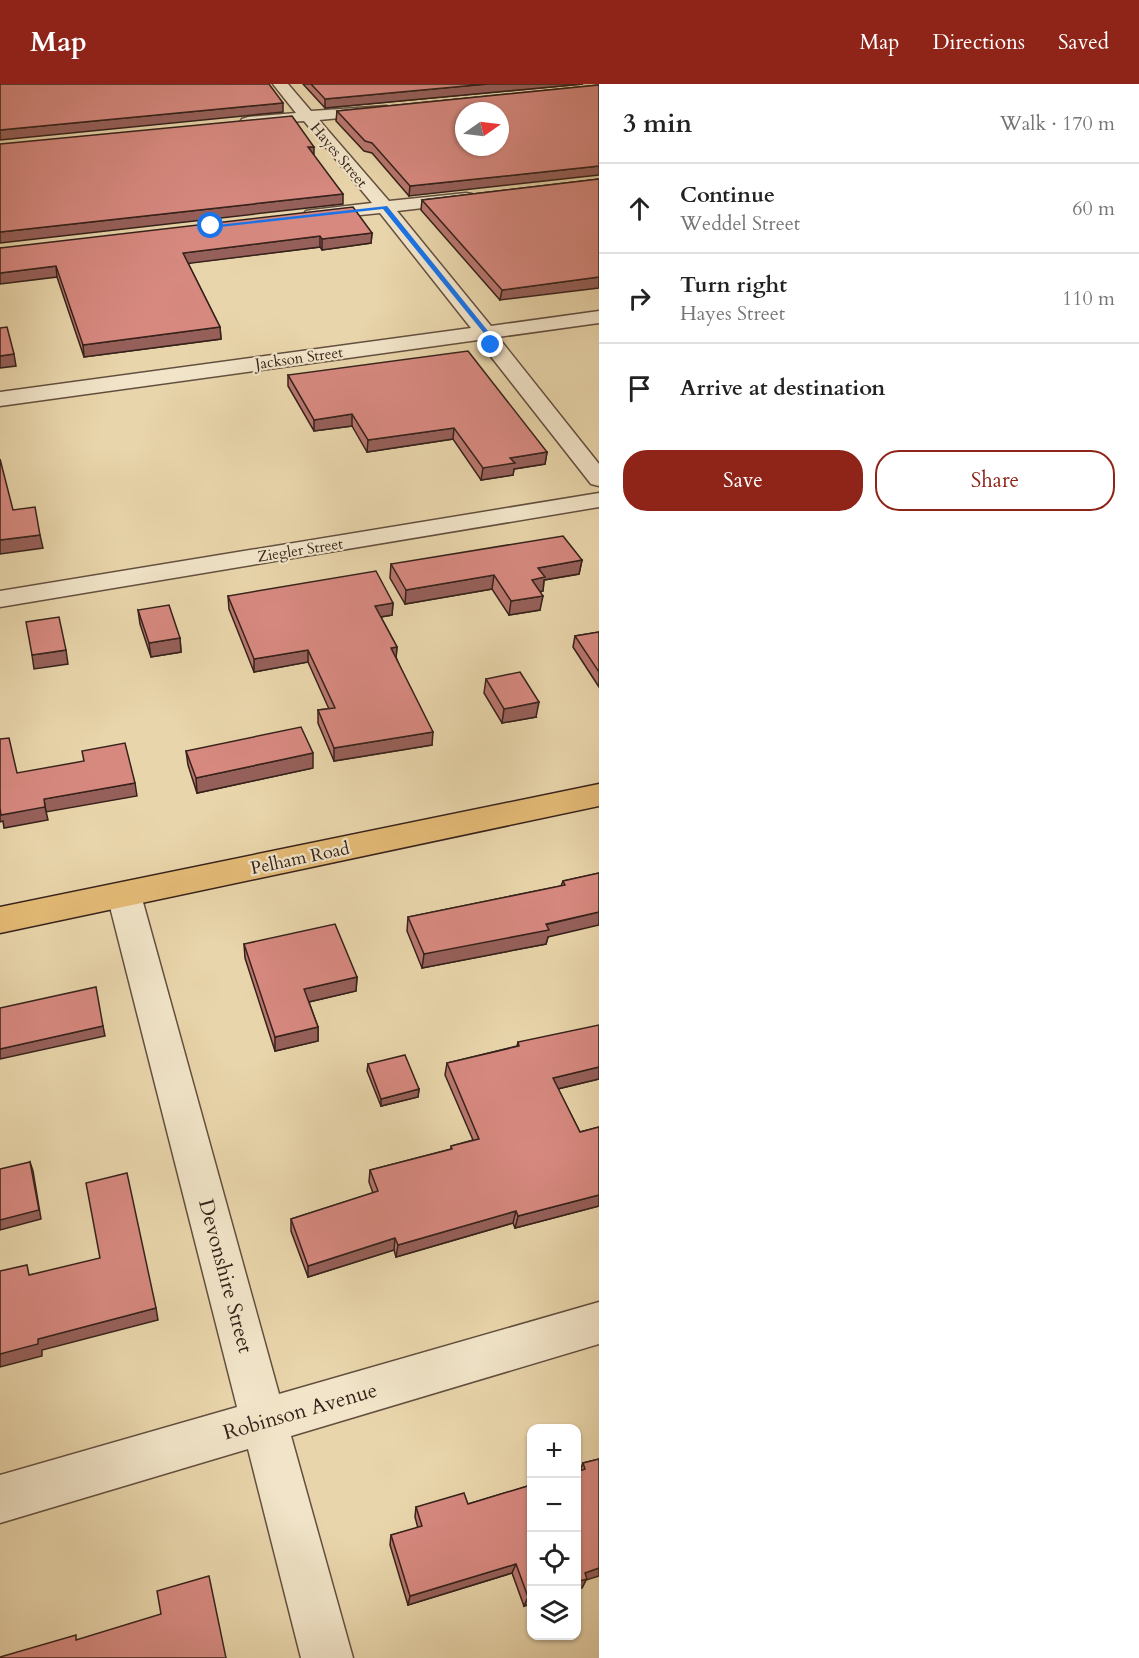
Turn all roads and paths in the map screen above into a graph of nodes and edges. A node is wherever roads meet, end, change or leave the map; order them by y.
1 (280, 84) edge
2 (397, 108) edge
3 (307, 117) junction
4 (232, 124) edge
5 (483, 196) edge
6 (385, 207) junction
7 (291, 218) edge
8 (599, 316) edge
9 (485, 332) junction
10 (0, 399) edge
11 (599, 479) edge
12 (599, 500) edge
13 (0, 599) edge
14 (599, 795) edge
15 (124, 895) junction
16 (0, 920) edge
17 (599, 1323) edge
18 (265, 1421) junction
19 (0, 1499) edge
20 (327, 1658) edge

1 - 3 street, Hayes Street
2 - 3 street
3 - 4 street
3 - 6 street, Hayes Street
5 - 6 street
6 - 7 street
6 - 9 street, Hayes Street
8 - 9 street, Jackson Street
9 - 10 street, Jackson Street
9 - 11 street, Hayes Street
12 - 13 street, Ziegler Street
14 - 15 main road, Pelham Road
15 - 16 main road, Pelham Road
15 - 18 street, Devonshire Street
17 - 18 street, Robinson Avenue
18 - 19 street, Robinson Avenue
18 - 20 street, Devonshire Street

